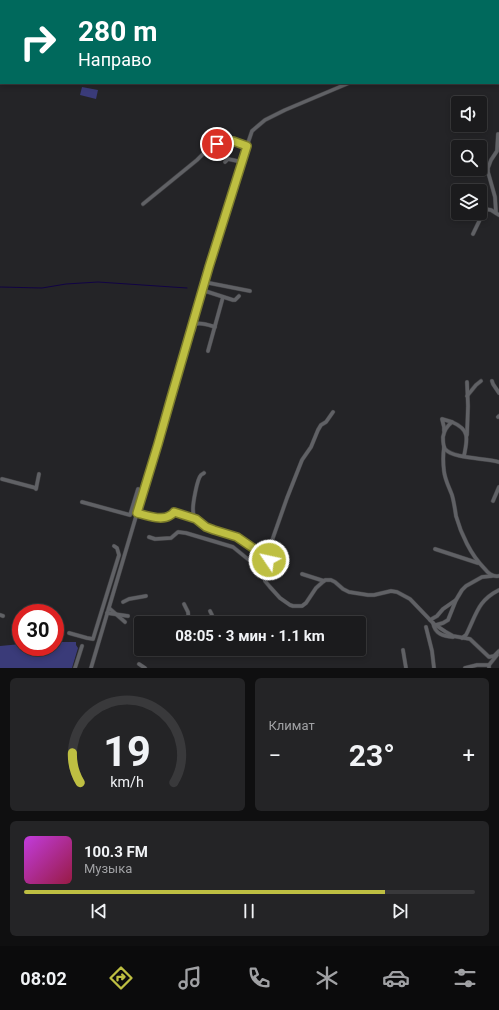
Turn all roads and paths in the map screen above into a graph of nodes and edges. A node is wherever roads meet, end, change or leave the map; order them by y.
1 (346, 84) edge
2 (498, 134) dead end
3 (247, 146) junction
4 (225, 162) dead end
5 (242, 162) junction
6 (143, 204) dead end
7 (498, 214) edge
8 (473, 234) dead end
9 (204, 282) junction
10 (202, 290) junction
11 (250, 291) dead end
12 (239, 296) dead end
13 (223, 297) junction
14 (194, 324) junction
15 (215, 327) junction
16 (194, 330) dead end
17 (208, 351) dead end
18 (481, 381) dead end
19 (492, 381) dead end
20 (468, 382) dead end
21 (499, 393) edge
22 (467, 396) junction
23 (333, 412) dead end
24 (452, 422) junction
25 (444, 431) junction
26 (467, 436) junction
27 (444, 447) junction
28 (464, 456) junction
29 (499, 462) edge
30 (204, 473) dead end
31 (39, 474) dead end
32 (2, 479) dead end
33 (499, 487) edge
34 (138, 489) dead end
35 (493, 501) dead end
36 (82, 502) dead end
37 (137, 513) junction
38 (196, 519) junction
39 (149, 537) dead end
40 (114, 546) dead end
41 (435, 549) dead end
42 (269, 555) junction
43 (479, 563) junction
44 (268, 564) junction
45 (302, 574) dead end
46 (492, 576) junction
47 (499, 576) edge
48 (324, 581) junction
49 (499, 590) edge
50 (146, 596) dead end
51 (456, 600) junction
52 (123, 602) dead end
53 (184, 604) dead end
54 (109, 608) junction
55 (210, 611) dead end
56 (108, 613) junction
57 (116, 614) junction
58 (128, 616) dead end
59 (189, 616) edge
60 (212, 616) edge
61 (125, 622) dead end
62 (433, 622) junction
63 (426, 627) dead end
64 (69, 633) dead end
65 (460, 637) junction
66 (82, 646) dead end
67 (403, 650) dead end
68 (499, 652) edge
69 (492, 659) junction
70 (139, 664) dead end
71 (489, 666) edge
72 (75, 668) edge
73 (91, 668) edge
74 (145, 668) edge
75 (406, 668) edge
76 (434, 668) edge
77 (465, 668) edge

1 - 3 street
2 - 7 street
3 - 5 street
3 - 6 street
4 - 5 street
5 - 9 street
7 - 8 street
9 - 10 street
9 - 11 street
10 - 13 street
10 - 14 street
12 - 13 street
13 - 15 street
14 - 15 street
14 - 16 street
14 - 37 street
15 - 17 street
18 - 22 street
19 - 21 street
20 - 22 street
22 - 26 street
23 - 42 street
24 - 25 street
24 - 25 street
24 - 26 street
25 - 27 street
26 - 28 street
27 - 28 street
27 - 43 street
28 - 29 street
30 - 38 street
31 - 32 street
33 - 35 street
34 - 36 street
37 - 38 street
37 - 54 street
38 - 42 street
39 - 44 street
40 - 64 street
41 - 43 street
42 - 44 street
43 - 46 street
44 - 48 street
45 - 48 street
46 - 47 street
46 - 51 street
48 - 62 street
49 - 65 street
50 - 52 street
51 - 62 street
51 - 62 street
53 - 59 street
54 - 56 street
54 - 57 street
55 - 60 street
56 - 57 street
56 - 73 street
57 - 58 street
57 - 61 street
62 - 65 street
63 - 76 street
65 - 69 street
66 - 72 street
67 - 75 street
68 - 69 street
69 - 71 street
70 - 74 street
71 - 77 street

